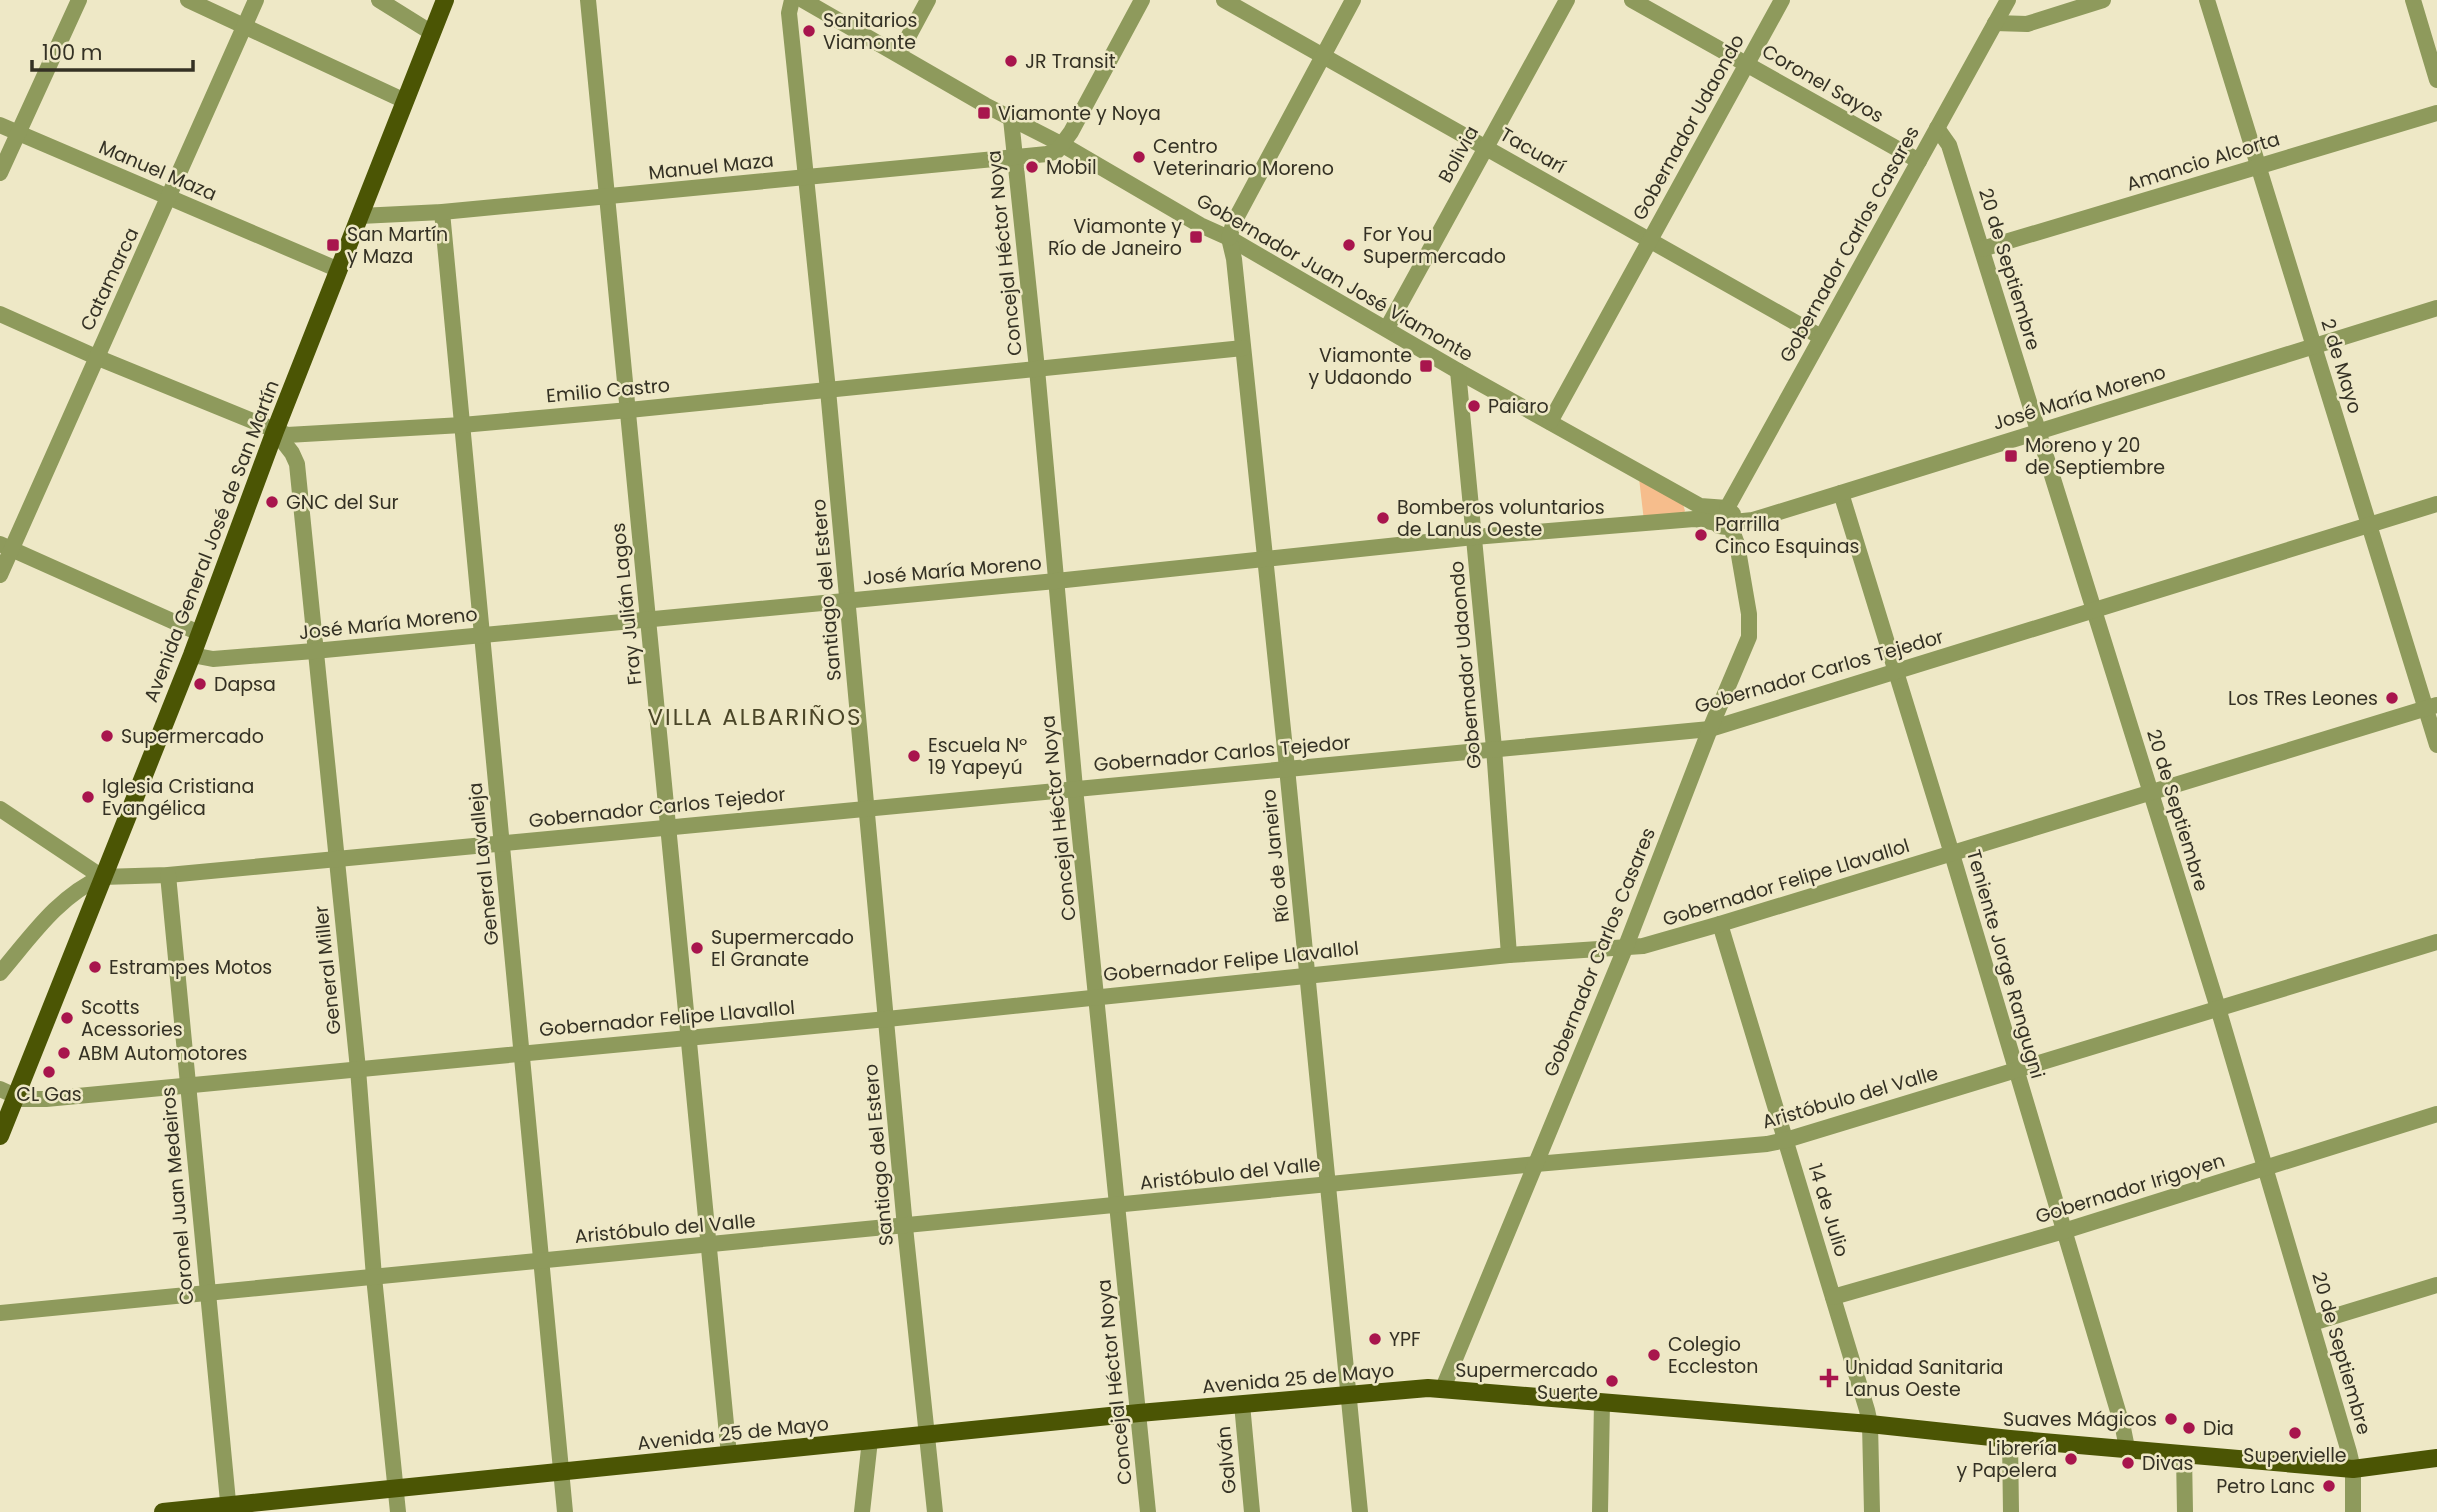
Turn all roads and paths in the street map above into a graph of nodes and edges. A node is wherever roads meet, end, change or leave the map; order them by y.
1 (79, 0) edge
2 (188, 0) edge
3 (256, 0) edge
4 (379, 0) edge
5 (445, 0) edge
6 (588, 0) edge
7 (792, 0) edge
8 (803, 0) edge
9 (928, 0) edge
10 (1142, 0) edge
11 (1224, 0) edge
12 (1353, 0) edge
13 (1567, 0) edge
14 (1632, 0) edge
15 (1783, 0) edge
16 (2008, 0) edge
17 (2103, 0) edge
18 (2207, 0) edge
19 (2413, 0) edge
20 (1995, 23) junction
21 (245, 26) junction
22 (432, 33) junction
23 (899, 54) junction
24 (1323, 56) junction
25 (1747, 64) junction
26 (2437, 80) edge
27 (405, 101) junction
28 (2437, 113) edge
29 (1011, 119) junction
30 (0, 124) edge
31 (1937, 128) junction
32 (18, 132) junction
33 (1063, 145) junction
34 (1486, 147) junction
35 (1015, 157) junction
36 (1919, 161) junction
37 (2258, 167) junction
38 (0, 173) edge
39 (807, 177) junction
40 (607, 197) junction
41 (170, 198) junction
42 (442, 212) junction
43 (360, 216) junction
44 (1229, 238) junction
45 (1649, 241) junction
46 (1982, 249) junction
47 (339, 270) junction
48 (2437, 309) edge
49 (0, 314) edge
50 (1387, 328) junction
51 (1821, 337) junction
52 (2314, 346) junction
53 (1243, 348) junction
54 (96, 357) junction
55 (1037, 369) junction
56 (1458, 371) junction
57 (828, 390) junction
58 (629, 410) junction
59 (1550, 422) junction
60 (462, 425) junction
61 (275, 431) junction
62 (2038, 431) junction
63 (1841, 494) junction
64 (2437, 504) edge
65 (1724, 518) junction
66 (2369, 525) junction
67 (1474, 537) junction
68 (6, 547) edge
69 (1264, 559) junction
70 (0, 575) edge
71 (1056, 581) junction
72 (848, 601) junction
73 (2094, 610) junction
74 (648, 620) junction
75 (200, 633) junction
76 (481, 635) junction
77 (314, 651) junction
78 (192, 655) junction
79 (1896, 673) junction
80 (2431, 707) edge
81 (1710, 729) junction
82 (2437, 745) edge
83 (1494, 748) junction
84 (1287, 768) junction
85 (1075, 788) junction
86 (2150, 793) junction
87 (866, 808) junction
88 (0, 809) edge
89 (669, 827) junction
90 (503, 843) junction
91 (1952, 854) junction
92 (337, 858) junction
93 (168, 875) junction
94 (102, 877) junction
95 (1720, 924) junction
96 (2437, 942) edge
97 (1626, 946) junction
98 (1509, 955) junction
99 (0, 973) edge
100 (1307, 974) junction
101 (1097, 996) junction
102 (2218, 1008) junction
103 (887, 1018) junction
104 (688, 1036) junction
105 (522, 1053) junction
106 (358, 1069) junction
107 (2015, 1069) junction
108 (188, 1086) junction
109 (7, 1093) edge
110 (2437, 1114) edge
111 (0, 1136) edge
112 (1786, 1140) junction
113 (1536, 1164) junction
114 (2265, 1168) junction
115 (1327, 1185) junction
116 (1117, 1205) junction
117 (905, 1227) junction
118 (2064, 1231) junction
119 (708, 1245) junction
120 (542, 1261) junction
121 (374, 1277) junction
122 (2437, 1285) edge
123 (207, 1293) junction
124 (1833, 1297) junction
125 (0, 1313) edge
126 (2312, 1323) junction
127 (1443, 1388) junction
128 (1348, 1395) junction
129 (1602, 1402) junction
130 (1242, 1404) junction
131 (1139, 1413) junction
132 (1870, 1424) junction
133 (928, 1435) junction
134 (2010, 1439) junction
135 (870, 1440) junction
136 (2127, 1448) junction
137 (2184, 1454) junction
138 (729, 1455) junction
139 (2437, 1458) edge
140 (2353, 1469) junction
141 (562, 1472) junction
142 (396, 1488) junction
143 (228, 1508) edge
144 (163, 1512) edge
145 (398, 1512) edge
146 (565, 1512) edge
147 (862, 1512) edge
148 (935, 1512) edge
149 (1148, 1512) edge
150 (1252, 1512) edge
151 (1360, 1512) edge
152 (1600, 1512) edge
153 (1871, 1512) edge
154 (2011, 1512) edge
155 (2185, 1512) edge
156 (2353, 1512) edge

1 - 32 street
2 - 21 street
3 - 21 street, Catamarca
4 - 22 street
5 - 22 main road, Avenida General José de San Martín
6 - 40 street, Fray Julián Lagos
7 - 39 street, Santiago del Estero
8 - 23 street, Gobernador Juan José Viamonte
9 - 23 street
10 - 33 street
11 - 24 street, Tacuarí
12 - 24 street
13 - 34 street, Bolivia
14 - 25 street, Coronel Sayos
15 - 25 street, Gobernador Udaondo
16 - 20 street, Gobernador Carlos Casares
17 - 20 street
18 - 37 street, 2 de Mayo
19 - 26 street
20 - 31 street, Gobernador Carlos Casares
21 - 27 street
21 - 41 street, Catamarca
22 - 27 main road, Avenida General José de San Martín
23 - 29 street, Gobernador Juan José Viamonte
24 - 34 street, Tacuarí
24 - 44 street
25 - 36 street, Coronel Sayos
25 - 45 street, Gobernador Udaondo
27 - 43 main road, Avenida General José de San Martín
28 - 37 street, Amancio Alcorta
29 - 33 street, Gobernador Juan José Viamonte
29 - 35 street, Concejal Héctor Noya
30 - 32 street, Manuel Maza
31 - 36 street, Gobernador Carlos Casares
31 - 46 street, 20 de Septiembre
32 - 38 street
32 - 41 street, Manuel Maza
33 - 35 street, Manuel Maza
33 - 44 street, Gobernador Juan José Viamonte
34 - 45 street, Tacuarí
34 - 50 street, Bolivia
35 - 39 street, Manuel Maza
35 - 55 street, Concejal Héctor Noya
36 - 51 street, Gobernador Carlos Casares
37 - 46 street, Amancio Alcorta
37 - 52 street, 2 de Mayo
39 - 40 street, Manuel Maza
39 - 57 street, Santiago del Estero
40 - 42 street, Manuel Maza
40 - 58 street, Fray Julián Lagos
41 - 47 street, Manuel Maza
41 - 54 street, Catamarca
42 - 43 street, Manuel Maza
42 - 60 street, General Lavalleja
43 - 47 main road, Avenida General José de San Martín
44 - 50 street, Gobernador Juan José Viamonte
44 - 53 street, Río de Janeiro
45 - 51 street, Tacuarí
45 - 59 street, Gobernador Udaondo
46 - 62 street, 20 de Septiembre
47 - 61 main road, Avenida General José de San Martín
48 - 52 street, José María Moreno
49 - 54 street, Emilio Castro
50 - 56 street, Gobernador Juan José Viamonte
51 - 65 street, Gobernador Carlos Casares
52 - 62 street, José María Moreno
52 - 66 street, 2 de Mayo
53 - 55 street, Emilio Castro
53 - 69 street, Río de Janeiro
54 - 61 street, Emilio Castro
54 - 68 street, Catamarca
55 - 57 street, Emilio Castro
55 - 71 street, Concejal Héctor Noya
56 - 59 street, Gobernador Juan José Viamonte
56 - 67 street, Gobernador Udaondo
57 - 58 street, Emilio Castro
57 - 72 street, Santiago del Estero
58 - 60 street, Emilio Castro
58 - 74 street, Fray Julián Lagos
59 - 65 street, Gobernador Juan José Viamonte
60 - 61 street, Emilio Castro
60 - 76 street, General Lavalleja
61 - 75 main road, Avenida General José de San Martín
61 - 77 street, General Miller
62 - 63 street, José María Moreno
62 - 73 street, 20 de Septiembre
63 - 65 street, José María Moreno
63 - 79 street, Teniente Jorge Rangugni
64 - 66 street, Gobernador Carlos Tejedor
65 - 67 street, José María Moreno
65 - 81 street, Gobernador Carlos Casares
66 - 73 street, Gobernador Carlos Tejedor
66 - 80 street, 2 de Mayo
67 - 69 street, José María Moreno
67 - 83 street, Gobernador Udaondo
68 - 70 street, Catamarca
68 - 75 street
69 - 71 street, José María Moreno
69 - 84 street, Río de Janeiro
71 - 72 street, José María Moreno
71 - 85 street, Concejal Héctor Noya
72 - 74 street, José María Moreno
72 - 87 street, Santiago del Estero
73 - 79 street, Gobernador Carlos Tejedor
73 - 86 street, 20 de Septiembre
74 - 76 street, José María Moreno
74 - 89 street, Fray Julián Lagos
75 - 78 main road, Avenida General José de San Martín
76 - 77 street, José María Moreno
76 - 90 street, General Lavalleja
77 - 78 street, José María Moreno
77 - 92 street, General Miller
78 - 94 main road, Avenida General José de San Martín
79 - 81 street, Gobernador Carlos Tejedor
79 - 91 street, Teniente Jorge Rangugni
80 - 82 street, 2 de Mayo
80 - 86 street, Gobernador Felipe Llavallol
81 - 83 street, Gobernador Carlos Tejedor
81 - 97 street, Gobernador Carlos Casares
83 - 84 street, Gobernador Carlos Tejedor
83 - 98 street, Gobernador Udaondo
84 - 85 street, Gobernador Carlos Tejedor
84 - 100 street, Río de Janeiro
85 - 87 street, Gobernador Carlos Tejedor
85 - 101 street, Concejal Héctor Noya
86 - 91 street, Gobernador Felipe Llavallol
86 - 102 street, 20 de Septiembre
87 - 89 street, Gobernador Carlos Tejedor
87 - 103 street, Santiago del Estero
88 - 94 street
89 - 90 street, Gobernador Carlos Tejedor
89 - 104 street, Fray Julián Lagos
90 - 92 street, Gobernador Carlos Tejedor
90 - 105 street, General Lavalleja
91 - 95 street, Gobernador Felipe Llavallol
91 - 107 street, Teniente Jorge Rangugni
92 - 93 street, Gobernador Carlos Tejedor
92 - 106 street, General Miller
93 - 94 street, Gobernador Carlos Tejedor
93 - 108 street, Coronel Juan Medeiros
94 - 99 street
94 - 109 main road, Avenida General José de San Martín
95 - 97 street, Gobernador Felipe Llavallol
95 - 112 street, 14 de Julio
96 - 102 street, Aristóbulo del Valle
97 - 98 street, Gobernador Felipe Llavallol
97 - 113 street, Gobernador Carlos Casares
98 - 100 street, Gobernador Felipe Llavallol
100 - 101 street, Gobernador Felipe Llavallol
100 - 115 street, Río de Janeiro
101 - 103 street, Gobernador Felipe Llavallol
101 - 116 street, Concejal Héctor Noya
102 - 107 street, Aristóbulo del Valle
102 - 114 street, 20 de Septiembre
103 - 104 street, Gobernador Felipe Llavallol
103 - 117 street, Santiago del Estero
104 - 105 street, Gobernador Felipe Llavallol
104 - 119 street, Fray Julián Lagos
105 - 106 street, Gobernador Felipe Llavallol
105 - 120 street, General Lavalleja
106 - 108 street, Gobernador Felipe Llavallol
106 - 121 street, General Miller
107 - 112 street, Aristóbulo del Valle
107 - 118 street, Teniente Jorge Rangugni
108 - 109 street, Gobernador Felipe Llavallol
108 - 123 street, Coronel Juan Medeiros
109 - 111 main road, Avenida General José de San Martín
110 - 114 street, Gobernador Irigoyen
112 - 113 street, Aristóbulo del Valle
112 - 124 street, 14 de Julio
113 - 115 street, Aristóbulo del Valle
113 - 127 street, Gobernador Carlos Casares
114 - 118 street, Gobernador Irigoyen
114 - 126 street, 20 de Septiembre
115 - 116 street, Aristóbulo del Valle
115 - 128 street, Río de Janeiro
116 - 117 street, Aristóbulo del Valle
116 - 131 street, Concejal Héctor Noya
117 - 119 street, Aristóbulo del Valle
117 - 133 street, Santiago del Estero
118 - 124 street, Gobernador Irigoyen
118 - 136 street, Teniente Jorge Rangugni
119 - 120 street, Aristóbulo del Valle
119 - 138 street, Fray Julián Lagos
120 - 121 street, Aristóbulo del Valle
120 - 141 street, General Lavalleja
121 - 123 street, Aristóbulo del Valle
121 - 142 street, General Miller
122 - 126 street
123 - 125 street, Aristóbulo del Valle
123 - 143 street, Coronel Juan Medeiros
124 - 132 street, 14 de Julio
126 - 140 street, 20 de Septiembre
127 - 128 main road, Avenida 25 de Mayo
127 - 129 main road, Avenida 25 de Mayo
128 - 130 main road, Avenida 25 de Mayo
128 - 151 street, Río de Janeiro
129 - 132 main road, Avenida 25 de Mayo
129 - 152 street
130 - 131 main road, Avenida 25 de Mayo
130 - 150 street, Galván
131 - 133 main road, Avenida 25 de Mayo
131 - 149 street, Concejal Héctor Noya
132 - 134 main road, Avenida 25 de Mayo
132 - 153 street, 14 de Julio
133 - 135 main road, Avenida 25 de Mayo
133 - 148 street, Santiago del Estero
134 - 136 main road, Avenida 25 de Mayo
134 - 154 street
135 - 138 main road, Avenida 25 de Mayo
135 - 147 street
136 - 137 main road, Avenida 25 de Mayo
137 - 140 main road, Avenida 25 de Mayo
137 - 155 street
138 - 141 main road, Avenida 25 de Mayo
139 - 140 main road, Avenida 25 de Mayo
140 - 156 street, 20 de Septiembre
141 - 142 main road, Avenida 25 de Mayo
141 - 146 street, General Lavalleja
142 - 143 main road, Avenida 25 de Mayo
142 - 145 street, General Miller
143 - 144 main road, Avenida 25 de Mayo

